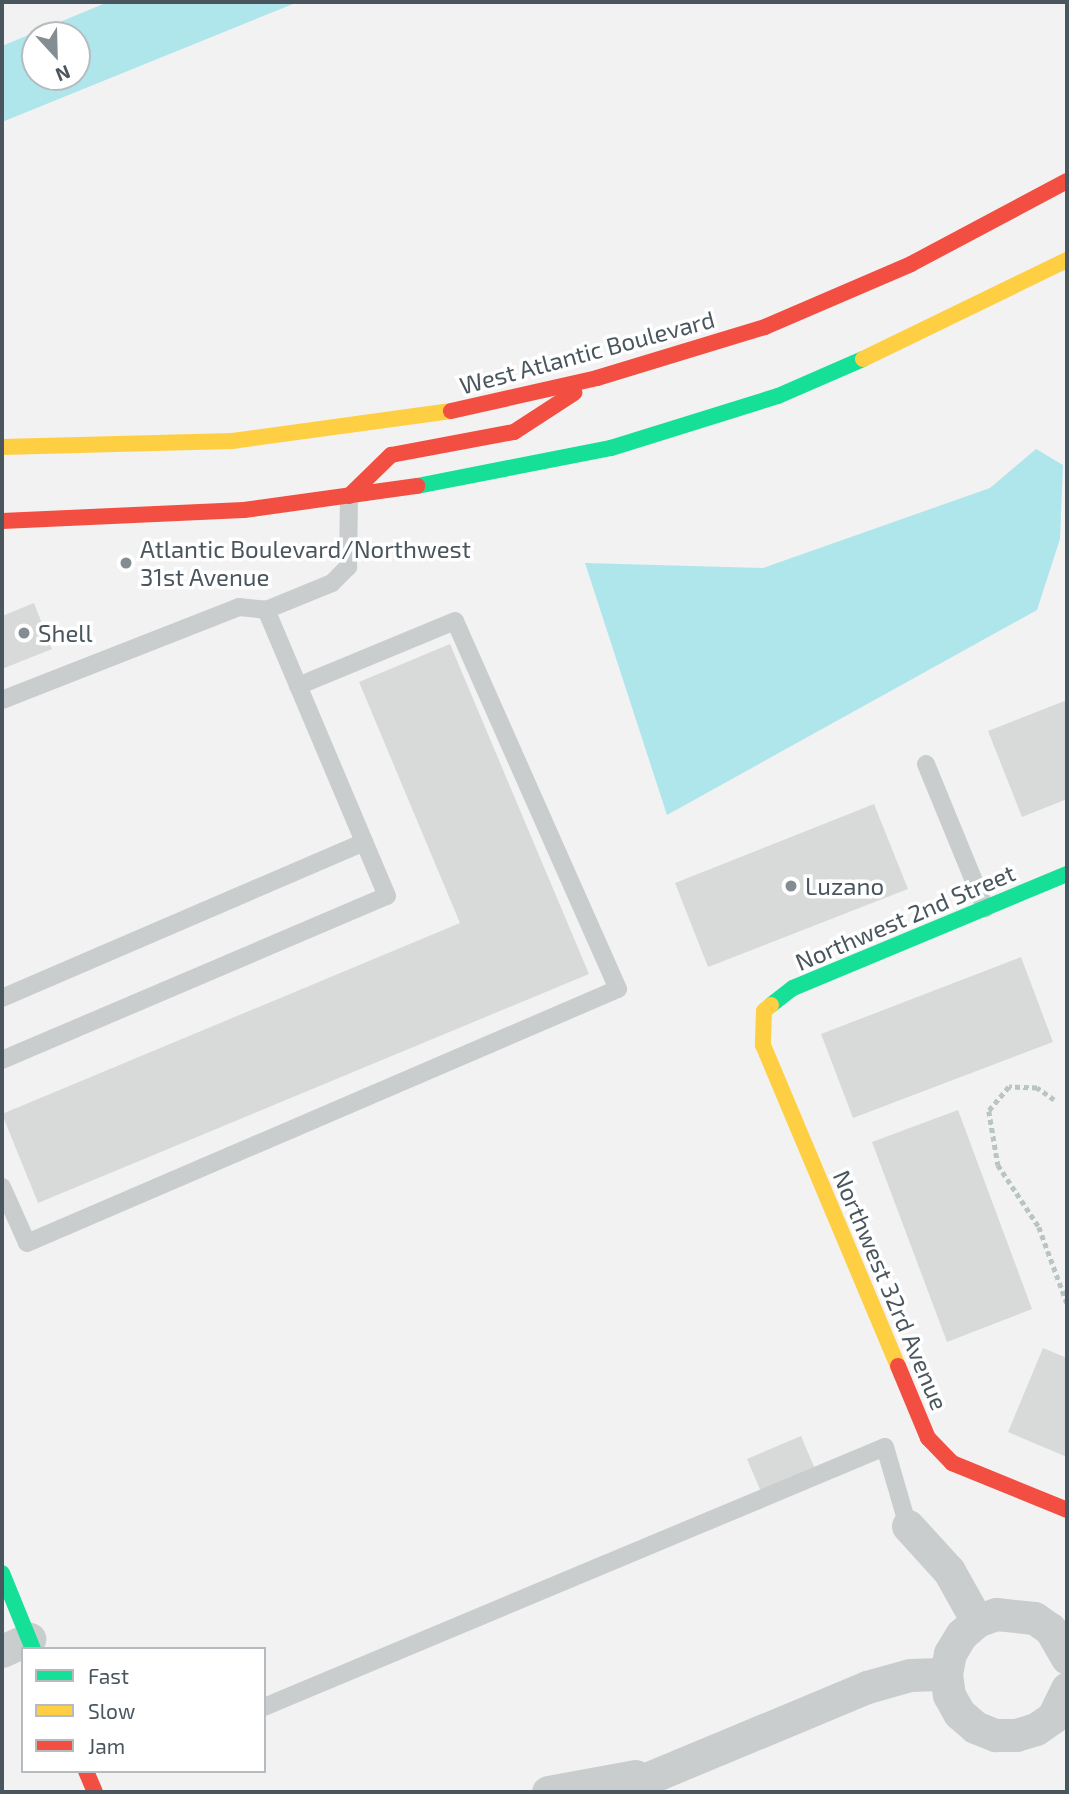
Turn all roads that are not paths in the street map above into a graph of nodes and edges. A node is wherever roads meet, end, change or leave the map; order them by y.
1 (1067, 181) edge
2 (1067, 260) edge
3 (597, 378) junction
4 (2, 447) edge
5 (349, 496) junction
6 (2, 521) edge
7 (266, 610) junction
8 (298, 686) junction
9 (2, 700) edge
10 (926, 764) dead end
11 (365, 842) junction
12 (1067, 874) edge
13 (985, 908) junction
14 (2, 998) edge
15 (764, 1011) joint
16 (2, 1060) edge
17 (2, 1187) edge
18 (1067, 1510) edge
19 (908, 1526) joint
20 (2, 1573) edge
21 (977, 1621) junction
22 (21, 1646) edge
23 (1065, 1648) edge
24 (946, 1674) junction
25 (1067, 1688) edge
26 (266, 1706) edge
27 (659, 1772) junction
28 (106, 1773) edge
29 (90, 1781) edge
30 (548, 1792) edge
31 (615, 1792) edge

1 - 3 main road, West Atlantic Boulevard
2 - 5 main road
3 - 4 main road, West Atlantic Boulevard
3 - 5 main road
5 - 6 main road
5 - 7 lane
7 - 8 lane
7 - 9 lane
8 - 11 lane
8 - 17 lane
10 - 13 lane
11 - 14 lane
11 - 16 lane
12 - 13 main road, Northwest 2nd Street
13 - 15 main road, Northwest 2nd Street
15 - 18 main road, Northwest 32rd Avenue
19 - 21 street
19 - 26 lane
20 - 22 main road
21 - 23 street
21 - 24 street
24 - 25 street
24 - 27 street
27 - 30 street
27 - 31 street
28 - 29 lane

